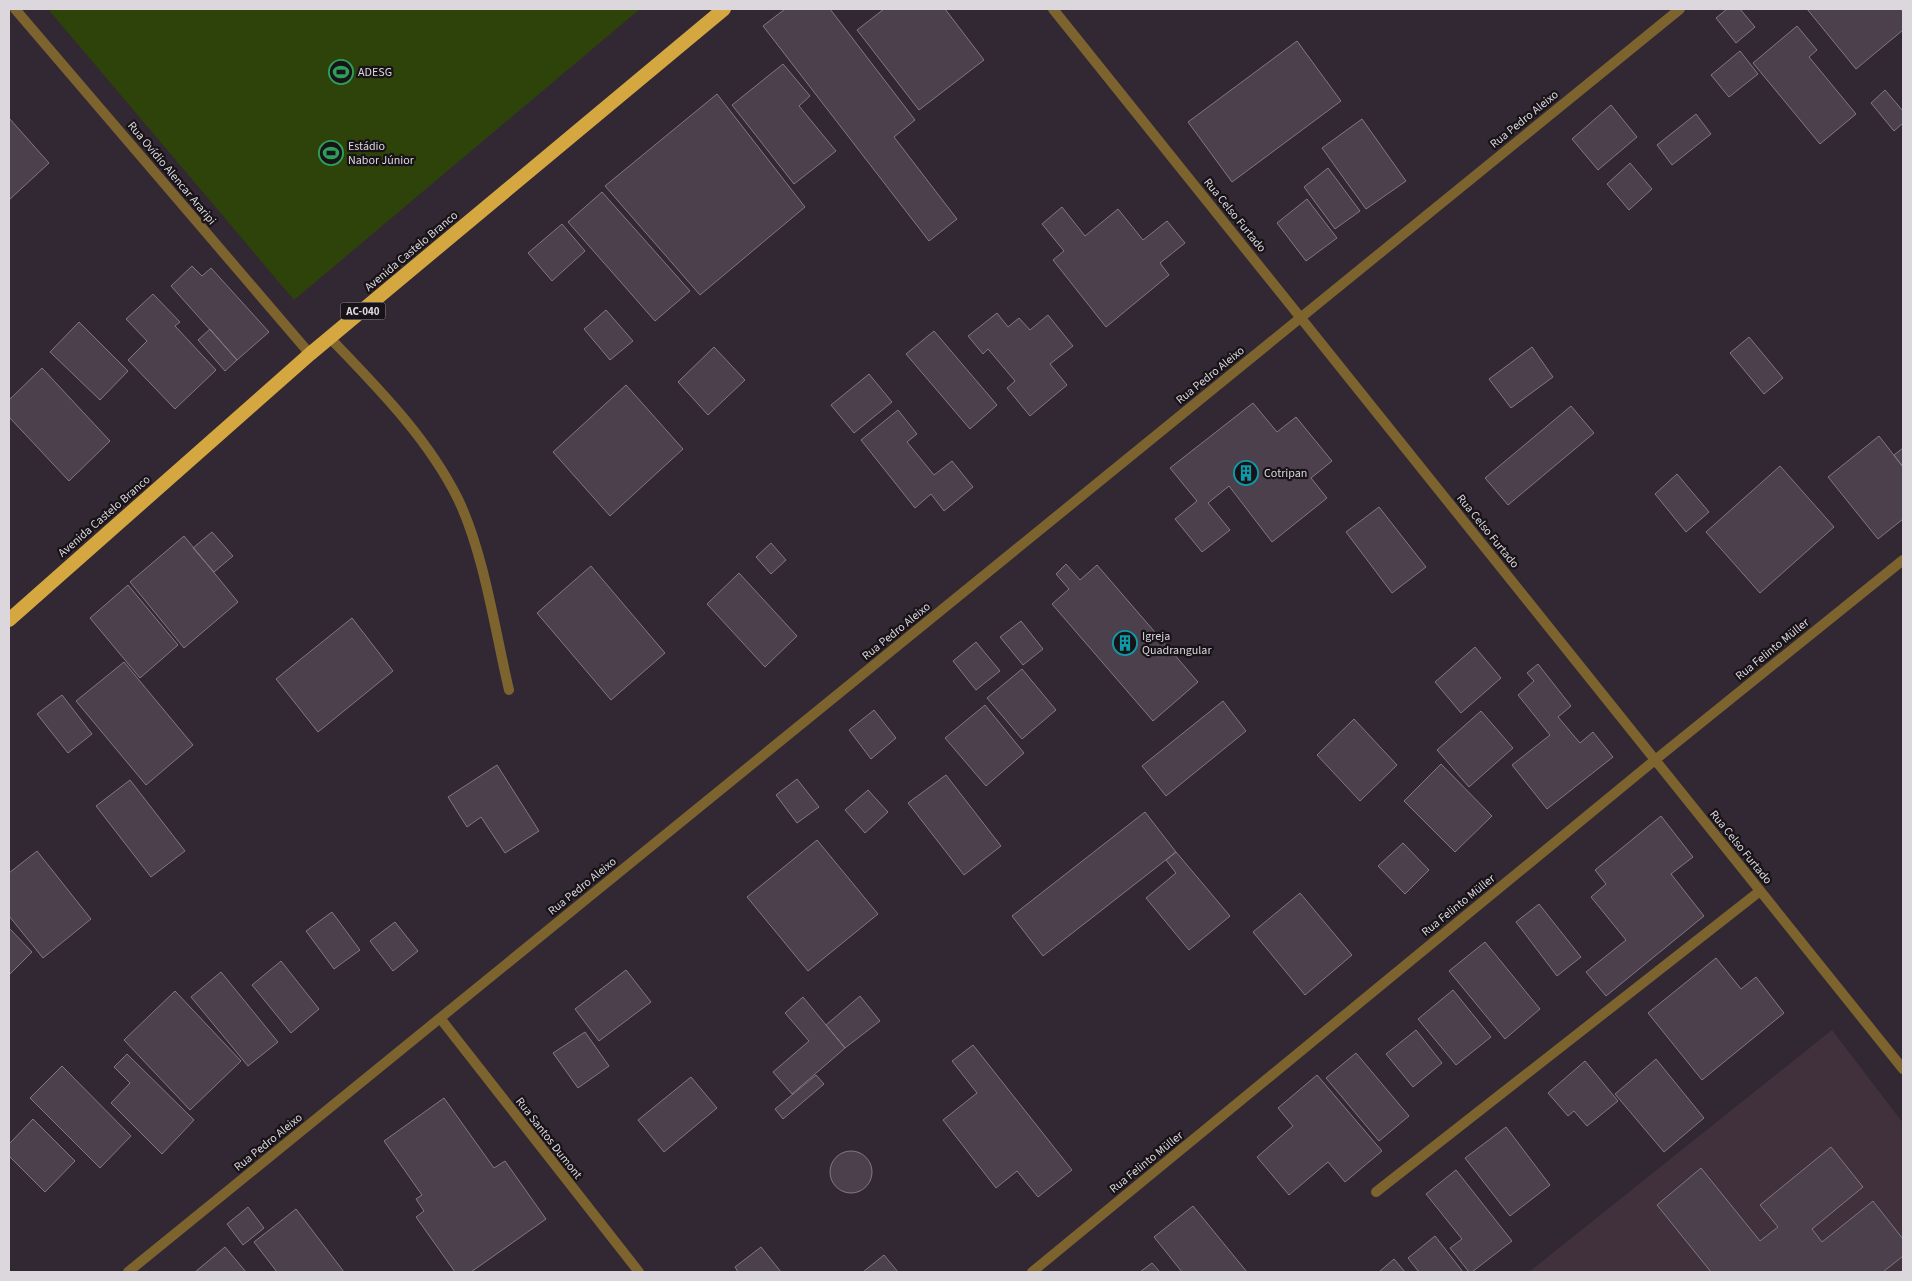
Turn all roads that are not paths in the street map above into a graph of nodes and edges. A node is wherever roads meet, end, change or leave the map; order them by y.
1 (15, 9) edge
2 (724, 9) edge
3 (1053, 9) edge
4 (1680, 9) edge
5 (1301, 316) junction
6 (330, 338) junction
7 (310, 354) junction
8 (1903, 560) edge
9 (9, 620) edge
10 (509, 690) dead end
11 (1655, 760) junction
12 (1760, 891) junction
13 (440, 1018) junction
14 (1903, 1070) edge
15 (1376, 1192) dead end
16 (128, 1272) edge
17 (639, 1272) edge
18 (1032, 1272) edge

1 - 7 street, Rua Ovídio Alencar Araripi
2 - 6 highway, Avenida Castelo Branco / AC-040
3 - 5 street, Rua Celso Furtado
4 - 5 street, Rua Pedro Aleixo
5 - 11 street, Rua Celso Furtado
5 - 13 street, Rua Pedro Aleixo
6 - 7 highway, Avenida Castelo Branco / AC-040
6 - 10 street
7 - 9 highway, Avenida Castelo Branco / AC-040
8 - 11 street, Rua Felinto Müller
11 - 12 street, Rua Celso Furtado
11 - 18 street, Rua Felinto Müller
12 - 14 street, Rua Celso Furtado
12 - 15 street
13 - 16 street, Rua Pedro Aleixo
13 - 17 street, Rua Santos Dumont

